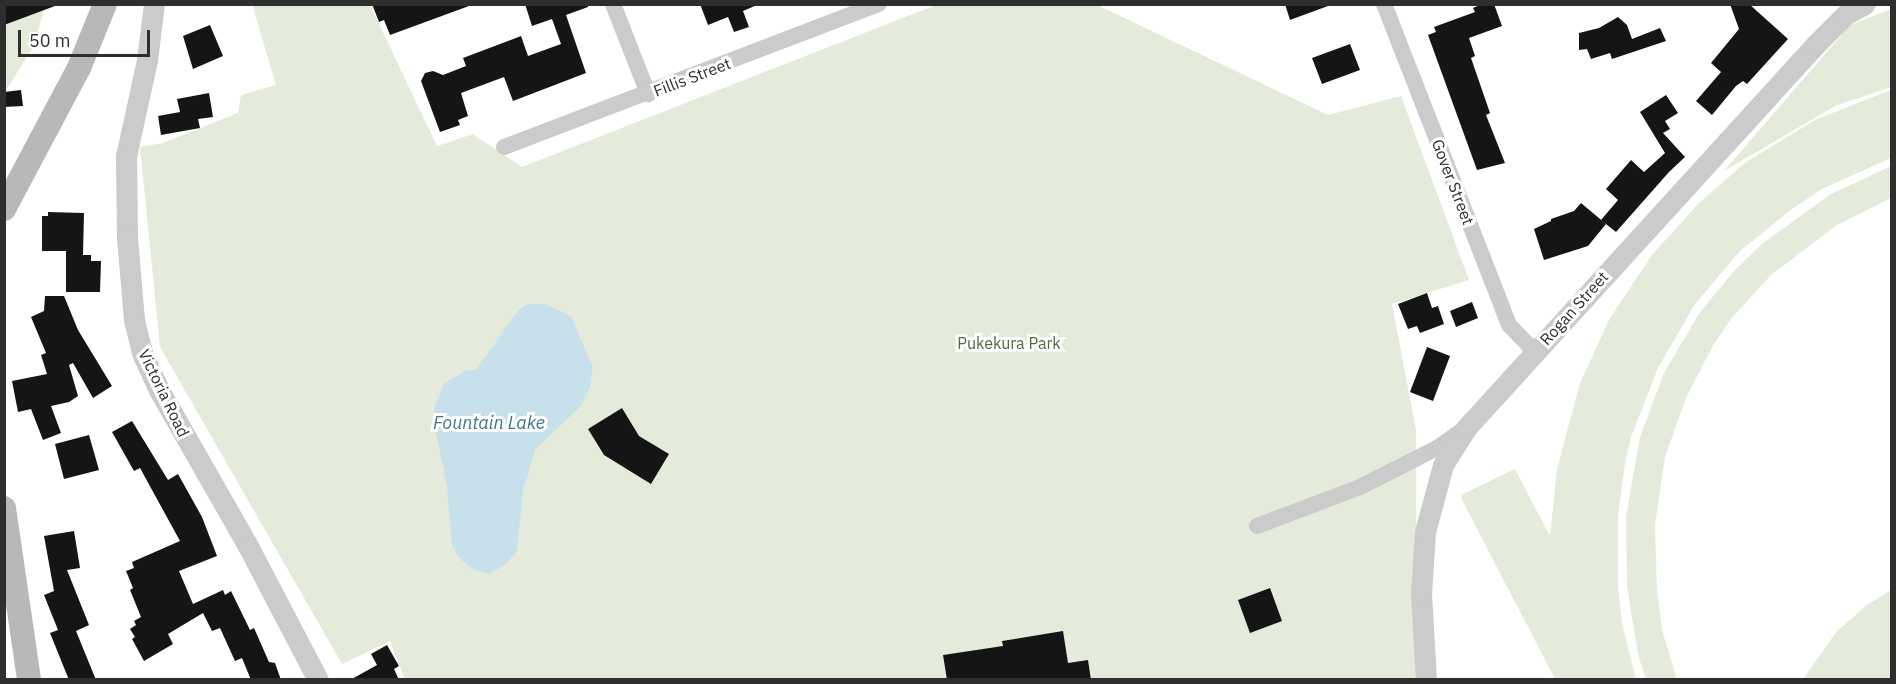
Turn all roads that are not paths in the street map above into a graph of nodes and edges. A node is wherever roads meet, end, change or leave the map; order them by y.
1 (105, 4) edge
2 (154, 4) edge
3 (613, 4) edge
4 (879, 4) edge
5 (1384, 4) edge
6 (1865, 4) edge
7 (1842, 9) edge
8 (648, 94) junction
9 (504, 147) dead end
10 (4, 208) edge
11 (1534, 351) junction
12 (1467, 427) junction
13 (4, 508) edge
14 (1257, 526) dead end
15 (29, 680) edge
16 (318, 680) edge
17 (1426, 680) edge

1 - 10 main road
2 - 16 street, Victoria Road
3 - 8 street
4 - 8 street, Fillis Street
5 - 11 street, Gover Street
6 - 7 street, Rogan Street
7 - 11 street, Rogan Street
8 - 9 street, Fillis Street
11 - 12 street, Rogan Street
12 - 14 street
12 - 17 street, Rogan Street
13 - 15 main road

